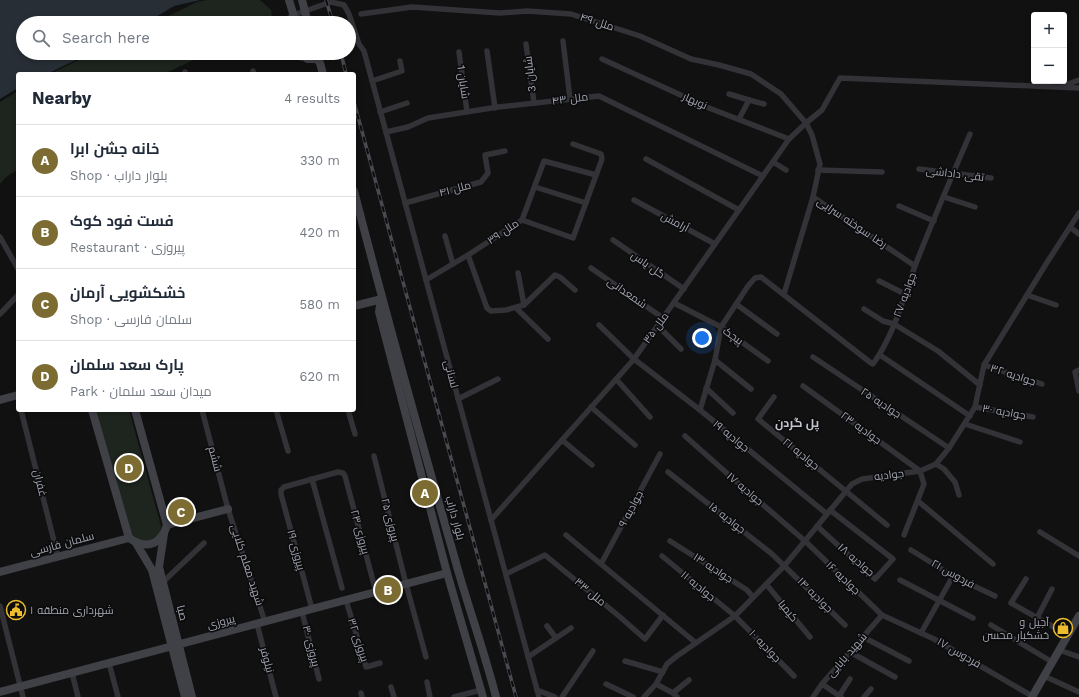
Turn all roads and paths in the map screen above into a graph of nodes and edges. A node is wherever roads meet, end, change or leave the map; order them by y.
1 (289, 0) edge
2 (302, 0) edge
3 (362, 14) dead end
4 (291, 16) edge
5 (294, 16) edge
6 (306, 16) edge
7 (350, 16) edge
8 (356, 37) edge
9 (564, 40) dead end
10 (526, 44) dead end
11 (487, 51) dead end
12 (459, 52) dead end
13 (602, 59) dead end
14 (318, 60) edge
15 (319, 60) edge
16 (400, 61) dead end
17 (320, 63) junction
18 (322, 72) edge
19 (372, 80) junction
20 (1079, 80) edge
21 (1059, 87) junction
22 (1079, 88) edge
23 (729, 94) dead end
24 (570, 99) junction
25 (749, 100) junction
26 (407, 103) dead end
27 (534, 103) junction
28 (764, 104) dead end
29 (495, 108) junction
30 (380, 112) junction
31 (467, 112) junction
32 (739, 119) junction
33 (806, 123) junction
34 (386, 132) junction
35 (970, 134) dead end
36 (789, 139) junction
37 (573, 144) dead end
38 (505, 151) dead end
39 (646, 159) dead end
40 (773, 162) junction
41 (919, 169) dead end
42 (786, 170) dead end
43 (818, 170) junction
44 (882, 172) dead end
45 (953, 174) junction
46 (596, 175) junction
47 (763, 176) junction
48 (991, 178) dead end
49 (535, 187) junction
50 (813, 197) junction
51 (944, 197) junction
52 (356, 199) edge
53 (634, 200) dead end
54 (405, 203) junction
55 (586, 203) junction
56 (899, 206) dead end
57 (975, 207) dead end
58 (739, 210) junction
59 (1079, 213) edge
60 (522, 220) junction
61 (934, 222) junction
62 (1070, 227) junction
63 (1079, 234) edge
64 (445, 236) dead end
65 (0, 237) edge
66 (613, 240) dead end
67 (715, 244) junction
68 (468, 255) junction
69 (453, 264) junction
70 (16, 265) edge
71 (915, 266) junction
72 (591, 268) dead end
73 (518, 273) dead end
74 (426, 280) junction
75 (880, 280) dead end
76 (684, 289) junction
77 (575, 290) dead end
78 (784, 294) junction
79 (905, 294) junction
80 (1027, 294) junction
81 (16, 297) edge
82 (382, 299) junction
83 (674, 304) junction
84 (736, 304) junction
85 (524, 305) junction
86 (1056, 305) dead end
87 (356, 306) edge
88 (516, 308) junction
89 (864, 308) dead end
90 (0, 314) edge
91 (663, 318) junction
92 (894, 324) junction
93 (599, 325) dead end
94 (658, 326) junction
95 (721, 327) junction
96 (778, 334) dead end
97 (548, 340) dead end
98 (681, 349) dead end
99 (880, 355) junction
100 (813, 357) dead end
101 (634, 359) junction
102 (715, 360) junction
103 (768, 361) dead end
104 (984, 365) junction
105 (1079, 370) edge
106 (498, 379) dead end
107 (616, 379) junction
108 (1042, 384) dead end
109 (980, 385) junction
110 (803, 386) dead end
111 (706, 388) junction
112 (751, 390) dead end
113 (1079, 392) edge
114 (16, 396) edge
115 (774, 397) dead end
116 (458, 399) junction
117 (0, 400) edge
118 (592, 407) junction
119 (974, 407) junction
120 (700, 410) junction
121 (22, 412) edge
122 (93, 412) edge
123 (136, 412) edge
124 (203, 412) edge
125 (277, 412) edge
126 (349, 412) edge
127 (733, 413) dead end
128 (970, 416) junction
129 (650, 417) dead end
130 (1033, 417) dead end
131 (965, 424) junction
132 (355, 434) dead end
133 (685, 436) dead end
134 (562, 440) junction
135 (1020, 442) dead end
136 (634, 445) dead end
137 (949, 448) junction
138 (288, 451) dead end
139 (660, 454) dead end
140 (374, 456) dead end
141 (936, 464) junction
142 (592, 465) dead end
143 (920, 471) junction
144 (668, 472) dead end
145 (312, 479) junction
146 (846, 491) junction
147 (960, 495) dead end
148 (918, 501) junction
149 (228, 509) junction
150 (828, 512) junction
151 (491, 520) junction
152 (887, 525) dead end
153 (817, 526) junction
154 (166, 529) junction
155 (1040, 532) dead end
156 (566, 535) dead end
157 (904, 535) dead end
158 (132, 540) junction
159 (670, 541) dead end
160 (805, 541) junction
161 (204, 543) dead end
162 (911, 550) dead end
163 (662, 556) dead end
164 (1079, 556) edge
165 (58, 557) junction
166 (893, 559) joint
167 (601, 564) junction
168 (993, 564) dead end
169 (785, 565) junction
170 (0, 572) edge
171 (447, 573) junction
172 (506, 574) junction
173 (953, 576) junction
174 (1026, 579) dead end
175 (900, 580) dead end
176 (163, 582) junction
177 (406, 584) junction
178 (766, 584) junction
179 (342, 588) dead end
180 (1052, 589) dead end
181 (376, 592) junction
182 (995, 596) dead end
183 (754, 597) junction
184 (346, 600) junction
185 (939, 601) junction
186 (0, 606) edge
187 (312, 609) junction
188 (302, 612) junction
189 (663, 615) junction
190 (882, 615) junction
191 (735, 616) junction
192 (1079, 616) edge
193 (973, 618) dead end
194 (1037, 618) junction
195 (266, 622) junction
196 (257, 624) junction
197 (845, 625) dead end
198 (991, 625) dead end
199 (547, 626) dead end
200 (570, 628) dead end
201 (921, 633) junction
202 (1068, 636) junction
203 (810, 637) dead end
204 (863, 637) junction
205 (556, 638) junction
206 (696, 642) junction
207 (175, 645) junction
208 (1059, 650) junction
209 (593, 651) dead end
210 (850, 652) junction
211 (528, 657) junction
212 (1079, 657) edge
213 (426, 658) dead end
214 (625, 661) dead end
215 (909, 661) dead end
216 (380, 662) dead end
217 (1052, 662) junction
218 (109, 663) junction
219 (663, 672) junction
220 (72, 673) junction
221 (490, 673) junction
222 (478, 676) junction
223 (794, 676) dead end
224 (895, 676) dead end
225 (1044, 676) junction
226 (319, 679) dead end
227 (850, 679) dead end
228 (689, 680) dead end
229 (427, 682) dead end
230 (606, 684) dead end
231 (656, 684) junction
232 (822, 684) junction
233 (20, 687) junction
234 (391, 687) dead end
235 (871, 689) dead end
236 (537, 690) junction
237 (0, 692) edge
238 (1079, 692) edge
239 (482, 694) edge
240 (675, 695) edge
241 (840, 696) edge
242 (23, 697) edge
243 (78, 697) edge
244 (118, 697) edge
245 (185, 697) edge
246 (192, 697) edge
247 (276, 697) edge
248 (394, 697) edge
249 (430, 697) edge
250 (454, 697) edge
251 (496, 697) edge
252 (539, 697) edge
253 (554, 697) edge
254 (562, 697) edge
255 (633, 697) edge
256 (644, 697) edge
257 (813, 697) edge
258 (864, 697) edge
259 (1032, 697) edge

1 - 5 street, bridge
2 - 6 street, bridge
3 - 33 street, ملل ۴۹
4 - 7 street, لسانی
8 - 19 street, لسانی
9 - 24 street
10 - 27 street, شایان 3
11 - 29 street
12 - 31 street, شایان 1
13 - 32 street, نوبهار
14 - 17 street
15 - 17 street
16 - 19 street
17 - 18 street
19 - 30 street, لسانی
20 - 21 street
21 - 22 street
21 - 33 street, ملل ۳۵
23 - 25 street
24 - 27 street, ملل ۴۳
24 - 47 street, ملل ۴۳
25 - 28 street
25 - 32 street
26 - 30 street
27 - 29 street, ملل ۴۳
29 - 31 street, ملل ۴۳
30 - 34 street, لسانی
31 - 34 street, ملل ۴۳
32 - 36 street, نوبهار
33 - 36 street, ملل ۳۵
33 - 43 street, رضا سوخته سرایی
34 - 54 street, لسانی
35 - 45 street, جوادیه ۲۷
36 - 40 street, ملل ۳۵
37 - 46 street
38 - 54 street, ملل ۴۱
39 - 58 street
40 - 42 street
40 - 47 street, ملل ۳۵
41 - 45 street, تقی داداشی
43 - 44 street
43 - 50 street, رضا سوخته سرایی
45 - 48 street, تقی داداشی
45 - 51 street, جوادیه ۲۷
46 - 49 street, ملل ۳۹
46 - 55 street
47 - 58 street, ملل ۳۵
49 - 55 street
49 - 60 street, ملل ۳۹
50 - 71 street, رضا سوخته سرایی
50 - 78 street
51 - 57 street
51 - 61 street, جوادیه ۲۷
52 - 82 street, بلوار داراب
53 - 67 street, آرامش
54 - 74 street, لسانی
55 - 60 street
56 - 61 street
58 - 67 street, ملل ۳۵
59 - 62 street, جوادیه
60 - 68 street, ملل ۳۹
61 - 71 street, جوادیه ۲۷
62 - 63 street
62 - 80 street, جوادیه
64 - 69 street
65 - 70 street
66 - 76 street, گل یاس
67 - 76 street, ملل ۳۵
68 - 69 street, ملل ۳۹
68 - 88 street
69 - 74 street, ملل ۳۹
71 - 79 street, جوادیه ۲۷
72 - 91 street, شمعدانی
73 - 85 street
74 - 116 street, لسانی
75 - 79 street
76 - 83 street, ملل ۳۵
77 - 85 street
78 - 84 street
78 - 99 street
79 - 92 street, جوادیه ۲۷
80 - 86 street
80 - 104 street, جوادیه
81 - 90 street
82 - 87 street
82 - 171 street, بلوار داراب
82 - 221 street, بلوار داراب
83 - 91 street, ملل ۳۵
83 - 95 street, پیچک
84 - 95 street
84 - 96 street
85 - 88 street
88 - 97 street
89 - 92 street
91 - 94 street, ملل ۳۵
92 - 99 street, جوادیه ۲۷
92 - 109 street
93 - 101 street, جوادیه ۱۹
94 - 98 street
94 - 101 street, ملل ۳۵
95 - 102 street
95 - 103 street, پیچک
99 - 128 street
100 - 137 street, جوادیه ۲۵
101 - 107 street, ملل ۳۵
101 - 120 street, جوادیه ۱۹
102 - 111 street
102 - 112 street
104 - 108 street, جوادیه ۳۲
104 - 109 street, جوادیه
105 - 113 street
106 - 116 street
107 - 118 street, ملل ۳۵
107 - 129 street
109 - 119 street, جوادیه
110 - 143 street, جوادیه ۲۳
111 - 120 street
111 - 127 street
114 - 117 street
115 - 146 street, جوادیه ۲۱
116 - 151 street, لسانی
118 - 134 street, ملل ۳۵
118 - 136 street
119 - 128 street, جوادیه
119 - 130 street, جوادیه ۳۰
120 - 150 street, جوادیه ۱۹
121 - 165 street, غفران
122 - 158 street, صبا
123 - 154 street
124 - 149 street, ششم
125 - 138 street
126 - 132 street
128 - 131 street, جوادیه
131 - 135 street
131 - 137 street, جوادیه
133 - 160 street, جوادیه ۱۷
134 - 142 street
134 - 151 street, ملل ۳۵
137 - 141 street, جوادیه
139 - 167 street, جوادیه ۹
140 - 177 street, پیروزی ۲۵
141 - 143 street, جوادیه
141 - 147 street
143 - 146 street, جوادیه
143 - 148 street
144 - 169 street, جوادیه ۱۵
145 - 179 street
145 - 181 street, پیروزی ۲۳
145 - 187 street, پیروزی ۱۹
146 - 150 street, جوادیه
146 - 152 street
148 - 157 street
148 - 168 street
149 - 154 street
149 - 195 street, شهید معلم کلایی
150 - 153 street, جوادیه
150 - 166 street, جوادیه ۱۹
151 - 172 street, لسانی
153 - 160 street, جوادیه
153 - 166 street, جوادیه ۱۸
154 - 158 street, سلمان فارسی
154 - 176 street, صبا
155 - 164 street
156 - 167 street
158 - 165 street, سلمان فارسی
158 - 207 street, صبا
159 - 183 street, جوادیه ۱۳
160 - 169 street, جوادیه
160 - 190 street, جوادیه ۱۶
161 - 176 street
162 - 173 street, فردوس ۲۱
163 - 191 street, جوادیه ۱۱
165 - 170 street, سلمان فارسی
167 - 189 street
169 - 178 street, جوادیه
169 - 197 street, جوادیه ۱۴
171 - 177 street, پیروزی
171 - 222 street, بلوار داراب
172 - 189 street, ملل ۳۳
172 - 211 street, لسانی
173 - 182 street, فردوس ۲۱
173 - 185 street
174 - 194 street
175 - 185 street
176 - 207 street, صبا
177 - 181 street, پیروزی
177 - 213 street, پیروزی ۲۵
178 - 183 street, جوادیه
178 - 203 street, کیمیا
180 - 194 street
181 - 184 street, پیروزی
183 - 191 street, جوادیه
184 - 187 street, پیروزی
184 - 216 street, پیروزی ۳۲
185 - 193 street
185 - 201 street
186 - 233 street
187 - 188 street, پیروزی
188 - 195 street, پیروزی
188 - 226 street, پیروزی ۳۰
189 - 206 street
190 - 201 street, فردوس ۱۷
190 - 204 street, شهید بابایی
191 - 206 street, جوادیه
191 - 223 street, جوادیه ۱۰
192 - 202 street
194 - 202 street
195 - 196 street, پیروزی
196 - 207 street, پیروزی
196 - 247 street, نیلوفر
198 - 217 street
199 - 205 street
200 - 205 street
201 - 259 street, فردوس ۱۷
202 - 208 street
204 - 210 street, شهید بابایی
204 - 215 street
205 - 211 street
206 - 219 street, جوادیه
207 - 218 street, پیروزی
207 - 245 street, صبا
207 - 246 street, صبا
208 - 212 street
208 - 217 street
209 - 254 street
210 - 224 street
210 - 232 street, شهید بابایی
211 - 236 street, لسانی
214 - 219 street
217 - 225 street
218 - 220 street, پیروزی
218 - 244 street
219 - 231 street, جوادیه
220 - 233 street, پیروزی
220 - 243 street
221 - 222 street
221 - 251 street, بلوار داراب
222 - 239 street, بلوار داراب
225 - 238 street
225 - 259 street
227 - 241 street
228 - 240 street
229 - 249 street
230 - 255 street
231 - 240 street
231 - 256 street, جوادیه
232 - 241 street
232 - 257 street, شهید بابایی
233 - 237 street, پیروزی
233 - 242 street
234 - 248 street
235 - 258 street
236 - 252 street, لسانی
236 - 253 street
239 - 250 street

